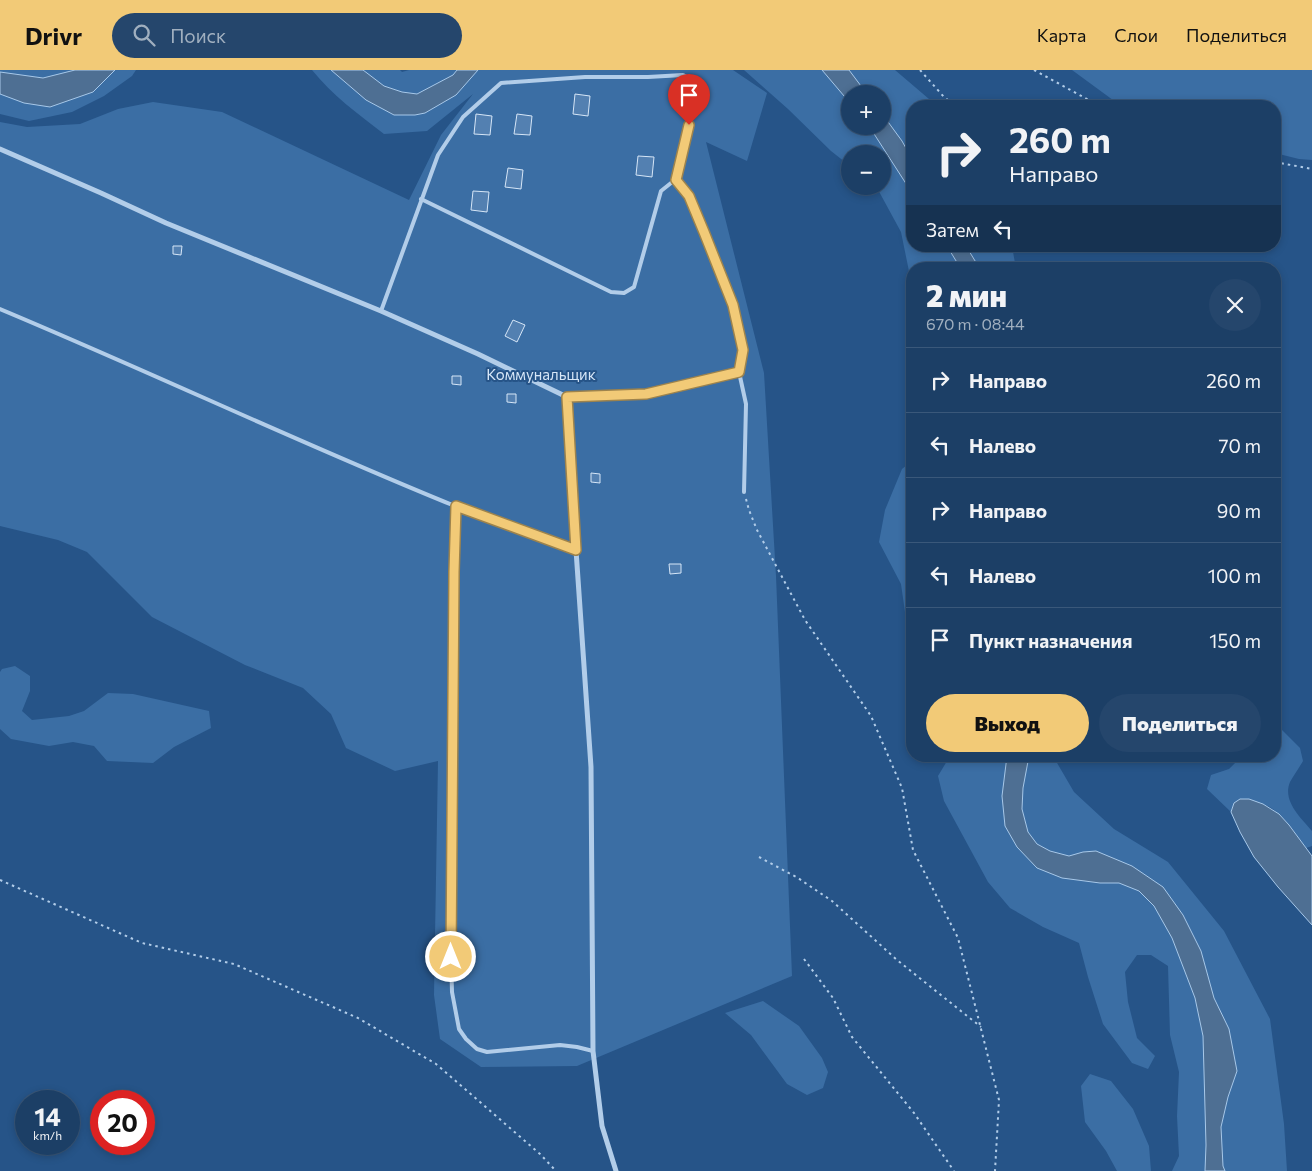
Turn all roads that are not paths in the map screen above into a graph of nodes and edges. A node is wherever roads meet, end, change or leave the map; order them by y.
1 (0, 149) edge
2 (676, 180) junction
3 (421, 199) junction
4 (0, 309) edge
5 (381, 311) junction
6 (739, 372) junction
7 (567, 397) junction
8 (744, 492) road end
9 (456, 506) junction
10 (576, 550) junction
11 (593, 1051) junction
12 (616, 1171) edge

1 - 5 street
2 - 3 lane
2 - 3 lane
2 - 6 lane
3 - 5 lane
4 - 9 lane
5 - 7 street
6 - 7 lane
6 - 8 lane
7 - 10 street
9 - 10 lane
9 - 11 lane
10 - 11 street
11 - 12 street

